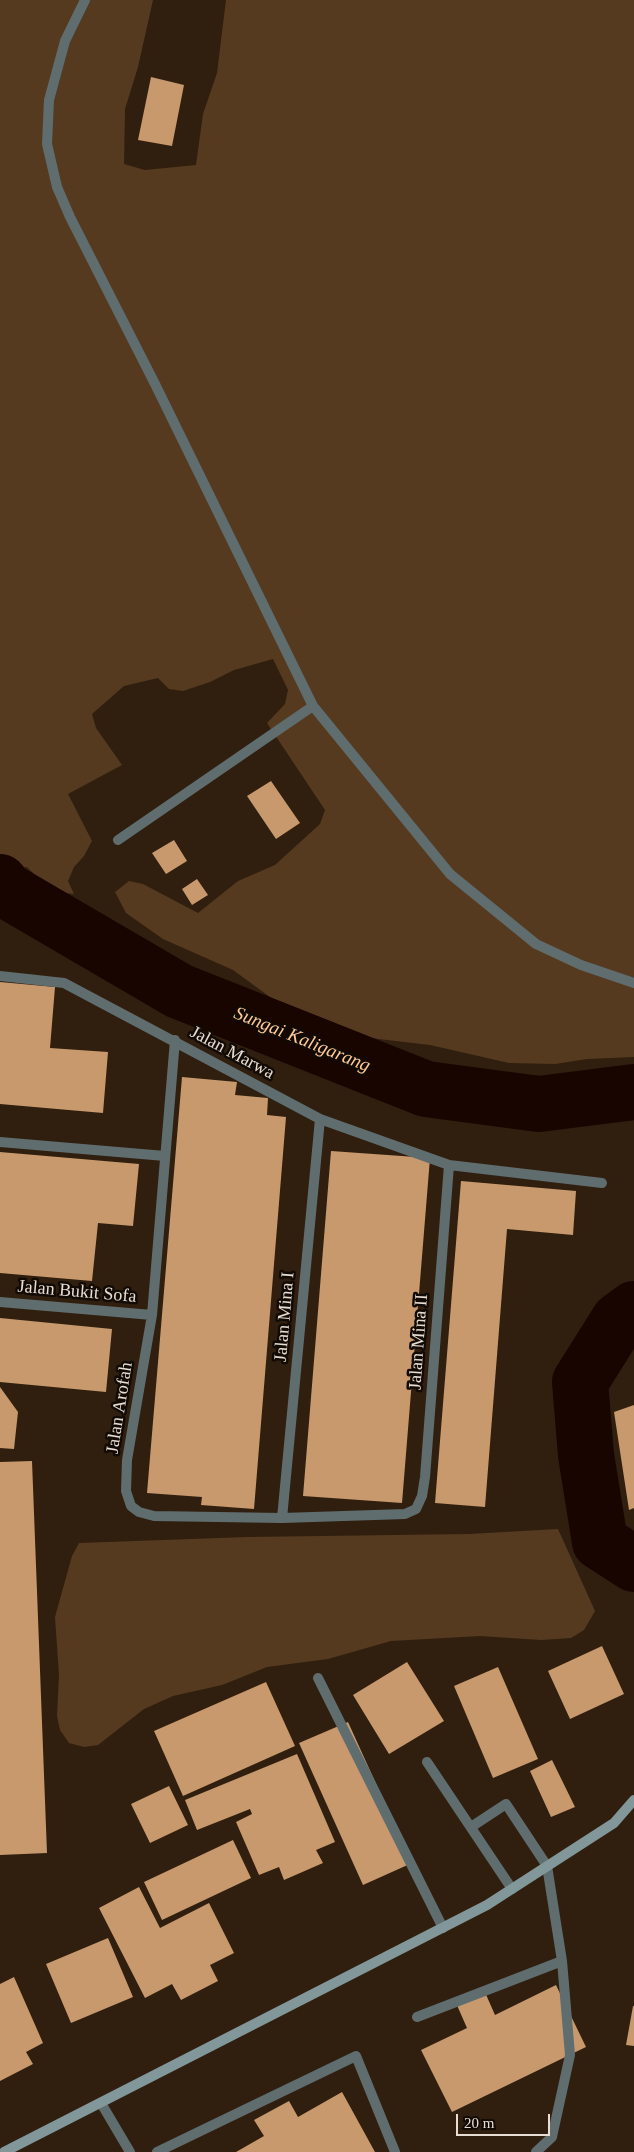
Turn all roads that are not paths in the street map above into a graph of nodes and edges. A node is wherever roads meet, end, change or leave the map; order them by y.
1 (85, 0) edge
2 (313, 706) junction
3 (118, 840) dead end
4 (0, 976) edge
5 (634, 983) edge
6 (175, 1040) junction
7 (320, 1119) junction
8 (0, 1142) edge
9 (165, 1156) junction
10 (449, 1165) junction
11 (602, 1183) dead end
12 (0, 1302) edge
13 (152, 1316) junction
14 (405, 1514) joint
15 (282, 1518) junction
16 (318, 1678) dead end
17 (427, 1762) dead end
18 (634, 1800) edge
19 (471, 1827) junction
20 (547, 1866) junction
21 (512, 1889) junction
22 (443, 1928) junction
23 (562, 1961) junction
24 (417, 2017) dead end
25 (101, 2103) junction
26 (4, 2152) edge
27 (130, 2152) edge
28 (157, 2152) edge
29 (395, 2152) edge
30 (536, 2152) edge

1 - 2 street
2 - 3 street
2 - 5 street
4 - 6 street, Jalan Marwa
6 - 7 street, Jalan Marwa
6 - 9 street, Jalan Arofah
7 - 10 street, Jalan Marwa
7 - 15 street, Jalan Mina I
8 - 9 street
9 - 13 street, Jalan Arofah
10 - 11 street, Jalan Marwa
10 - 14 street, Jalan Mina II
12 - 13 street, Jalan Bukit Sofa
13 - 15 street, Jalan Arofah
14 - 15 street, Jalan Arofah
16 - 22 street
17 - 19 street
18 - 20 main road
19 - 20 street
19 - 21 street
20 - 21 main road
20 - 23 street
21 - 22 main road
22 - 25 main road
23 - 24 street
23 - 30 street
25 - 26 main road
25 - 27 street
28 - 29 street

